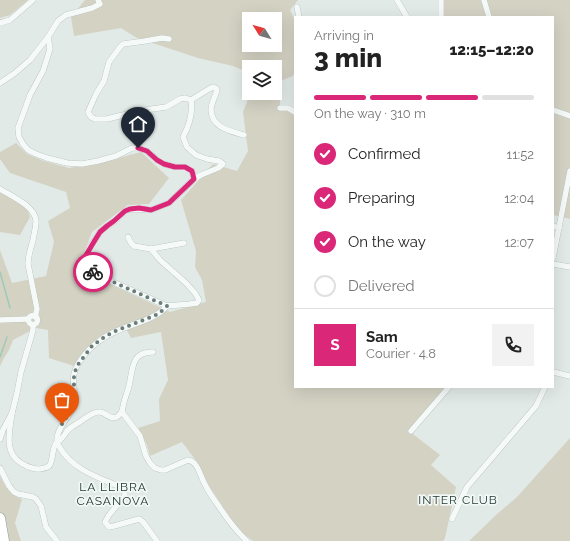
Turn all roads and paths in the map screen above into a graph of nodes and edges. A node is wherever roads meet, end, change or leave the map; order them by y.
1 (33, 0) edge
2 (98, 0) edge
3 (397, 0) edge
4 (440, 0) edge
5 (484, 0) edge
6 (297, 7) dead end
7 (299, 16) edge
8 (406, 16) edge
9 (441, 16) edge
10 (489, 16) edge
11 (0, 23) edge
12 (48, 37) junction
13 (169, 39) dead end
14 (0, 83) edge
15 (191, 100) junction
16 (280, 108) dead end
17 (554, 110) edge
18 (294, 111) edge
19 (570, 116) edge
20 (244, 135) dead end
21 (570, 172) edge
22 (194, 179) junction
23 (0, 190) edge
24 (556, 227) edge
25 (128, 237) dead end
26 (184, 243) dead end
27 (554, 248) edge
28 (151, 249) junction
29 (554, 264) edge
30 (570, 267) edge
31 (167, 306) junction
32 (36, 317) junction
33 (28, 319) junction
34 (0, 320) edge
35 (33, 325) junction
36 (153, 352) dead end
37 (554, 372) edge
38 (570, 376) edge
39 (448, 388) edge
40 (545, 388) edge
41 (122, 412) junction
42 (12, 413) junction
43 (411, 431) dead end
44 (0, 439) edge
45 (57, 442) junction
46 (0, 468) edge
47 (0, 510) edge
48 (452, 519) dead end
49 (1, 521) edge
50 (4, 541) edge
51 (57, 541) edge
52 (157, 541) edge
53 (247, 541) edge

1 - 11 street
2 - 12 street
3 - 8 street
4 - 9 street
5 - 10 street
6 - 7 street
12 - 14 street
12 - 22 street
13 - 15 street
15 - 20 street
15 - 22 street
16 - 18 street
17 - 19 street
21 - 24 street
22 - 31 street
23 - 32 street
24 - 27 street
25 - 28 street
26 - 28 street
28 - 31 street
29 - 30 street
31 - 45 street
32 - 33 street
32 - 35 street
33 - 34 street
33 - 35 street
35 - 42 street
36 - 41 street
37 - 38 street
39 - 43 street
40 - 48 street
41 - 45 street
41 - 53 street
42 - 44 street
42 - 45 street
45 - 52 street
46 - 51 street
47 - 49 highway
49 - 50 highway

